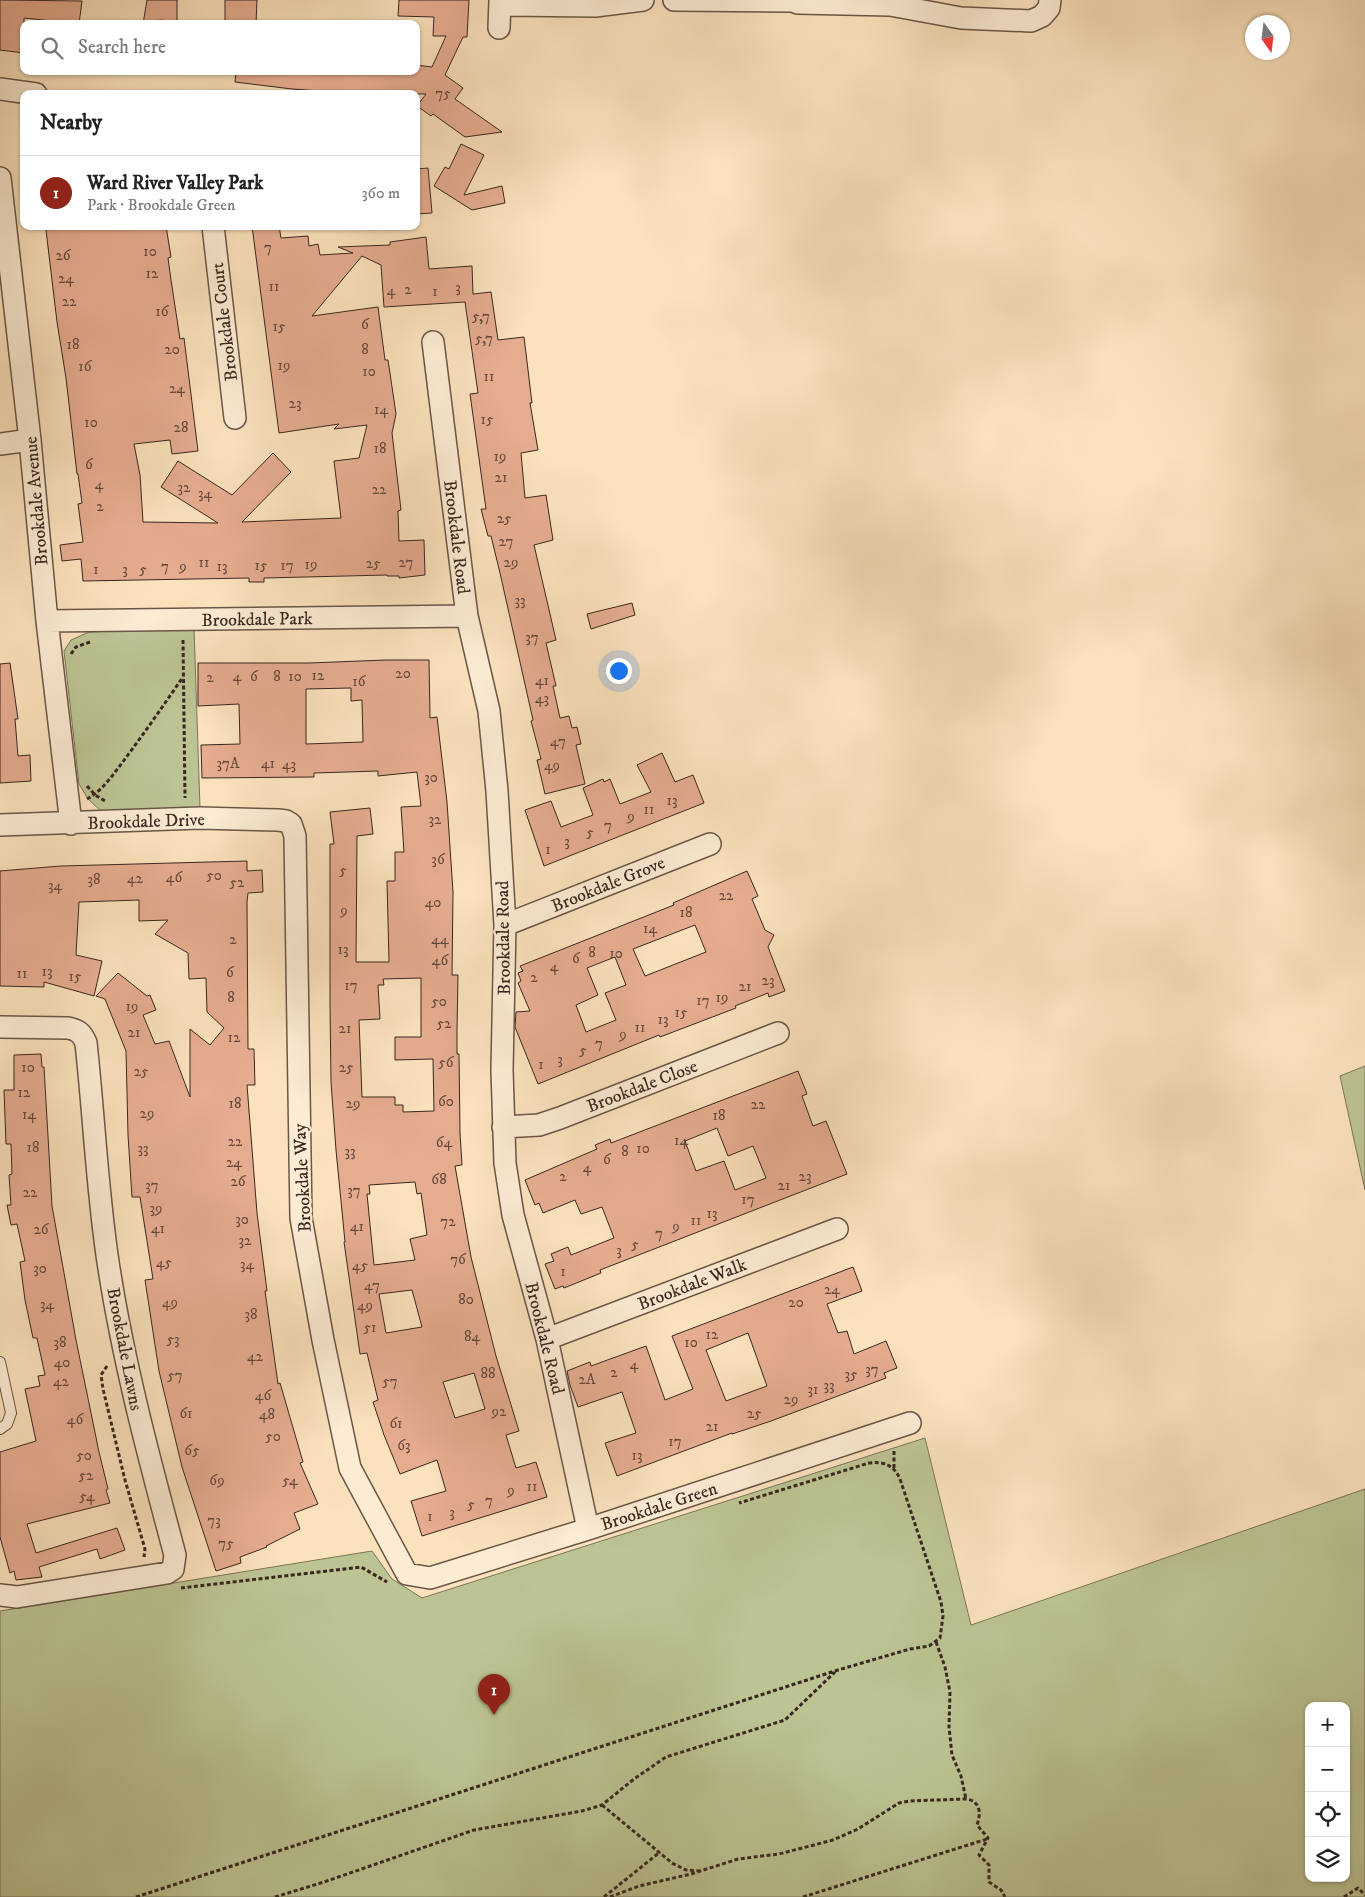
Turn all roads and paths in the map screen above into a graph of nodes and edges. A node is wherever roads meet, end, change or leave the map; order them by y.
1 (643, 0) edge
2 (674, 0) edge
3 (1050, 0) edge
4 (500, 2) edge
5 (499, 28) dead end
6 (0, 89) edge
7 (20, 92) edge
8 (0, 178) edge
9 (213, 230) edge
10 (433, 342) dead end
11 (235, 418) dead end
12 (30, 440) junction
13 (0, 444) edge
14 (467, 616) junction
15 (194, 619) junction
16 (47, 621) junction
17 (174, 640) dead end
18 (183, 640) junction
19 (99, 642) dead end
20 (69, 658) dead end
21 (183, 676) junction
22 (86, 785) dead end
23 (95, 795) junction
24 (110, 801) dead end
25 (178, 802) dead end
26 (70, 817) junction
27 (291, 824) joint
28 (0, 825) edge
29 (710, 844) dead end
30 (505, 925) junction
31 (0, 1027) edge
32 (778, 1033) dead end
33 (504, 1127) junction
34 (837, 1229) dead end
35 (547, 1339) junction
36 (0, 1362) edge
37 (111, 1362) dead end
38 (910, 1424) dead end
39 (0, 1429) edge
40 (736, 1504) dead end
41 (588, 1530) junction
42 (138, 1562) dead end
43 (407, 1574) junction
44 (175, 1589) dead end
45 (0, 1595) edge
46 (936, 1642) junction
47 (838, 1670) junction
48 (966, 1799) junction
49 (602, 1805) junction
50 (988, 1838) junction
51 (660, 1852) junction
52 (705, 1871) junction
53 (1365, 1894) edge
54 (136, 1897) edge
55 (275, 1897) edge
56 (604, 1897) edge
57 (610, 1897) edge
58 (803, 1897) edge
59 (1005, 1897) edge
60 (1344, 1897) edge

1 - 4 street
2 - 3 street
4 - 5 street
6 - 7 street
8 - 12 street, Brookdale Avenue
9 - 11 street, Brookdale Court
10 - 14 street, Brookdale Road
12 - 13 street
12 - 16 street, Brookdale Avenue
14 - 15 street, Brookdale Park
14 - 30 street, Brookdale Road
15 - 16 street, Brookdale Park
15 - 18 path
16 - 26 street, Brookdale Avenue
17 - 18 path
18 - 21 path
19 - 20 path
21 - 23 path
21 - 25 path
22 - 23 path
23 - 24 path
23 - 26 path
26 - 27 street, Brookdale Drive
26 - 28 street, Brookdale Drive
27 - 43 street, Brookdale Way
29 - 30 street, Brookdale Grove
30 - 33 street, Brookdale Road
31 - 45 street, Brookdale Lawns
32 - 33 street, Brookdale Close
33 - 35 street, Brookdale Road
34 - 35 street, Brookdale Walk
35 - 41 street, Brookdale Road
36 - 39 lane
37 - 42 path
38 - 41 street, Brookdale Green
40 - 46 path
41 - 43 street, Brookdale Green
43 - 44 path
46 - 47 path
46 - 48 path
47 - 49 path
47 - 54 path
48 - 50 path
48 - 52 path
49 - 51 path
49 - 55 path
50 - 58 path
50 - 59 path
51 - 52 path
51 - 56 path
52 - 57 path
53 - 60 path

